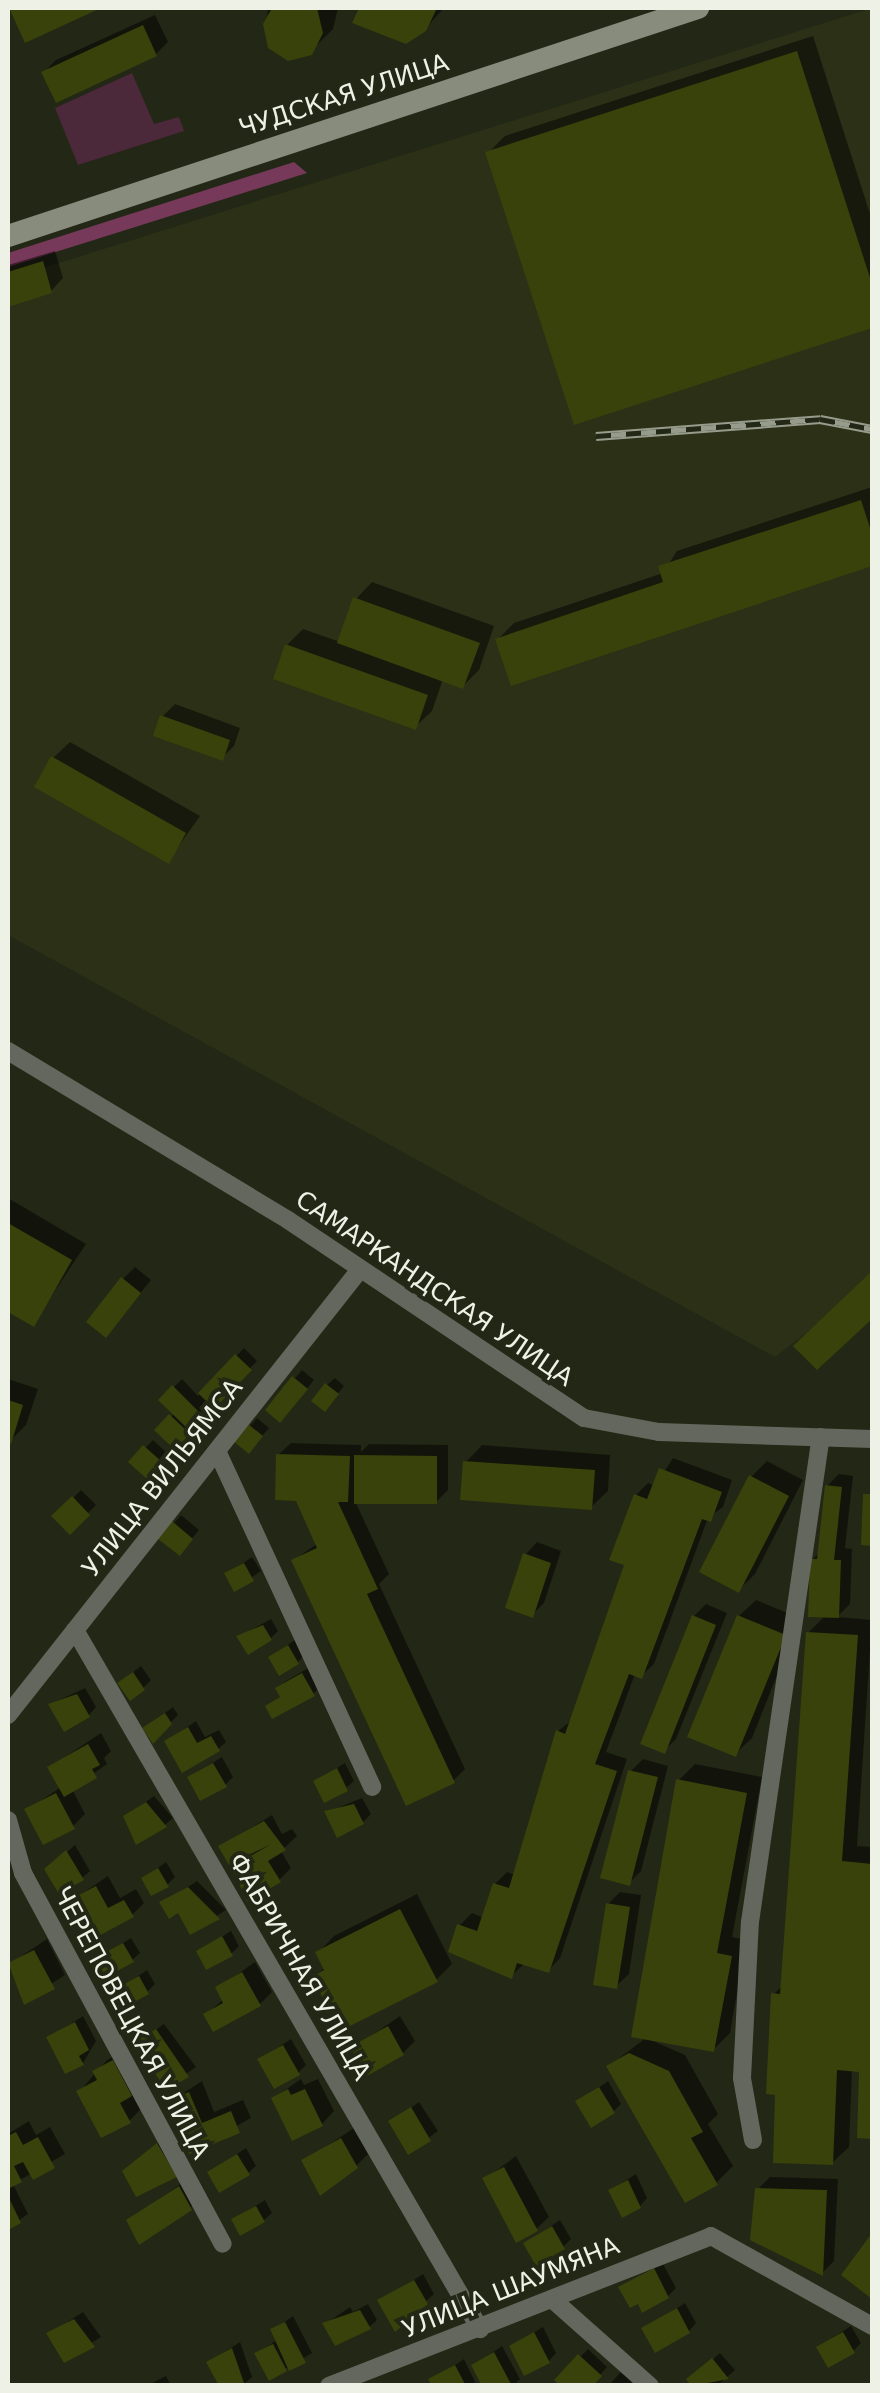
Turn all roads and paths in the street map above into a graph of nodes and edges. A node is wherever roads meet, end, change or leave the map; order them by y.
1 (698, 8) edge
2 (8, 236) edge
3 (8, 1051) edge
4 (358, 1272) junction
5 (821, 1437) junction
6 (872, 1440) edge
7 (216, 1451) junction
8 (75, 1630) junction
9 (8, 1715) edge
10 (372, 1787) dead end
11 (8, 1820) edge
12 (753, 2140) dead end
13 (222, 2244) dead end
14 (552, 2300) junction
15 (872, 2326) edge
16 (480, 2328) junction
17 (329, 2386) edge
18 (650, 2386) edge

1 - 2 main road, ЧУДСКАЯ УЛИЦА
3 - 4 street, САМАРКАНДСКАЯ УЛИЦА
4 - 5 street, САМАРКАНДСКАЯ УЛИЦА
4 - 7 street, УЛИЦА ВИЛЬЯМСА
5 - 6 street, САМАРКАНДСКАЯ УЛИЦА
5 - 12 street
7 - 8 street, УЛИЦА ВИЛЬЯМСА
7 - 10 street
8 - 9 street, УЛИЦА ВИЛЬЯМСА
8 - 16 street, ФАБРИЧНАЯ УЛИЦА
11 - 13 street, ЧЕРЕПОВЕЦКАЯ УЛИЦА
14 - 15 street, УЛИЦА ШАУМЯНА
14 - 16 street, УЛИЦА ШАУМЯНА
14 - 18 street
16 - 17 street, УЛИЦА ШАУМЯНА

